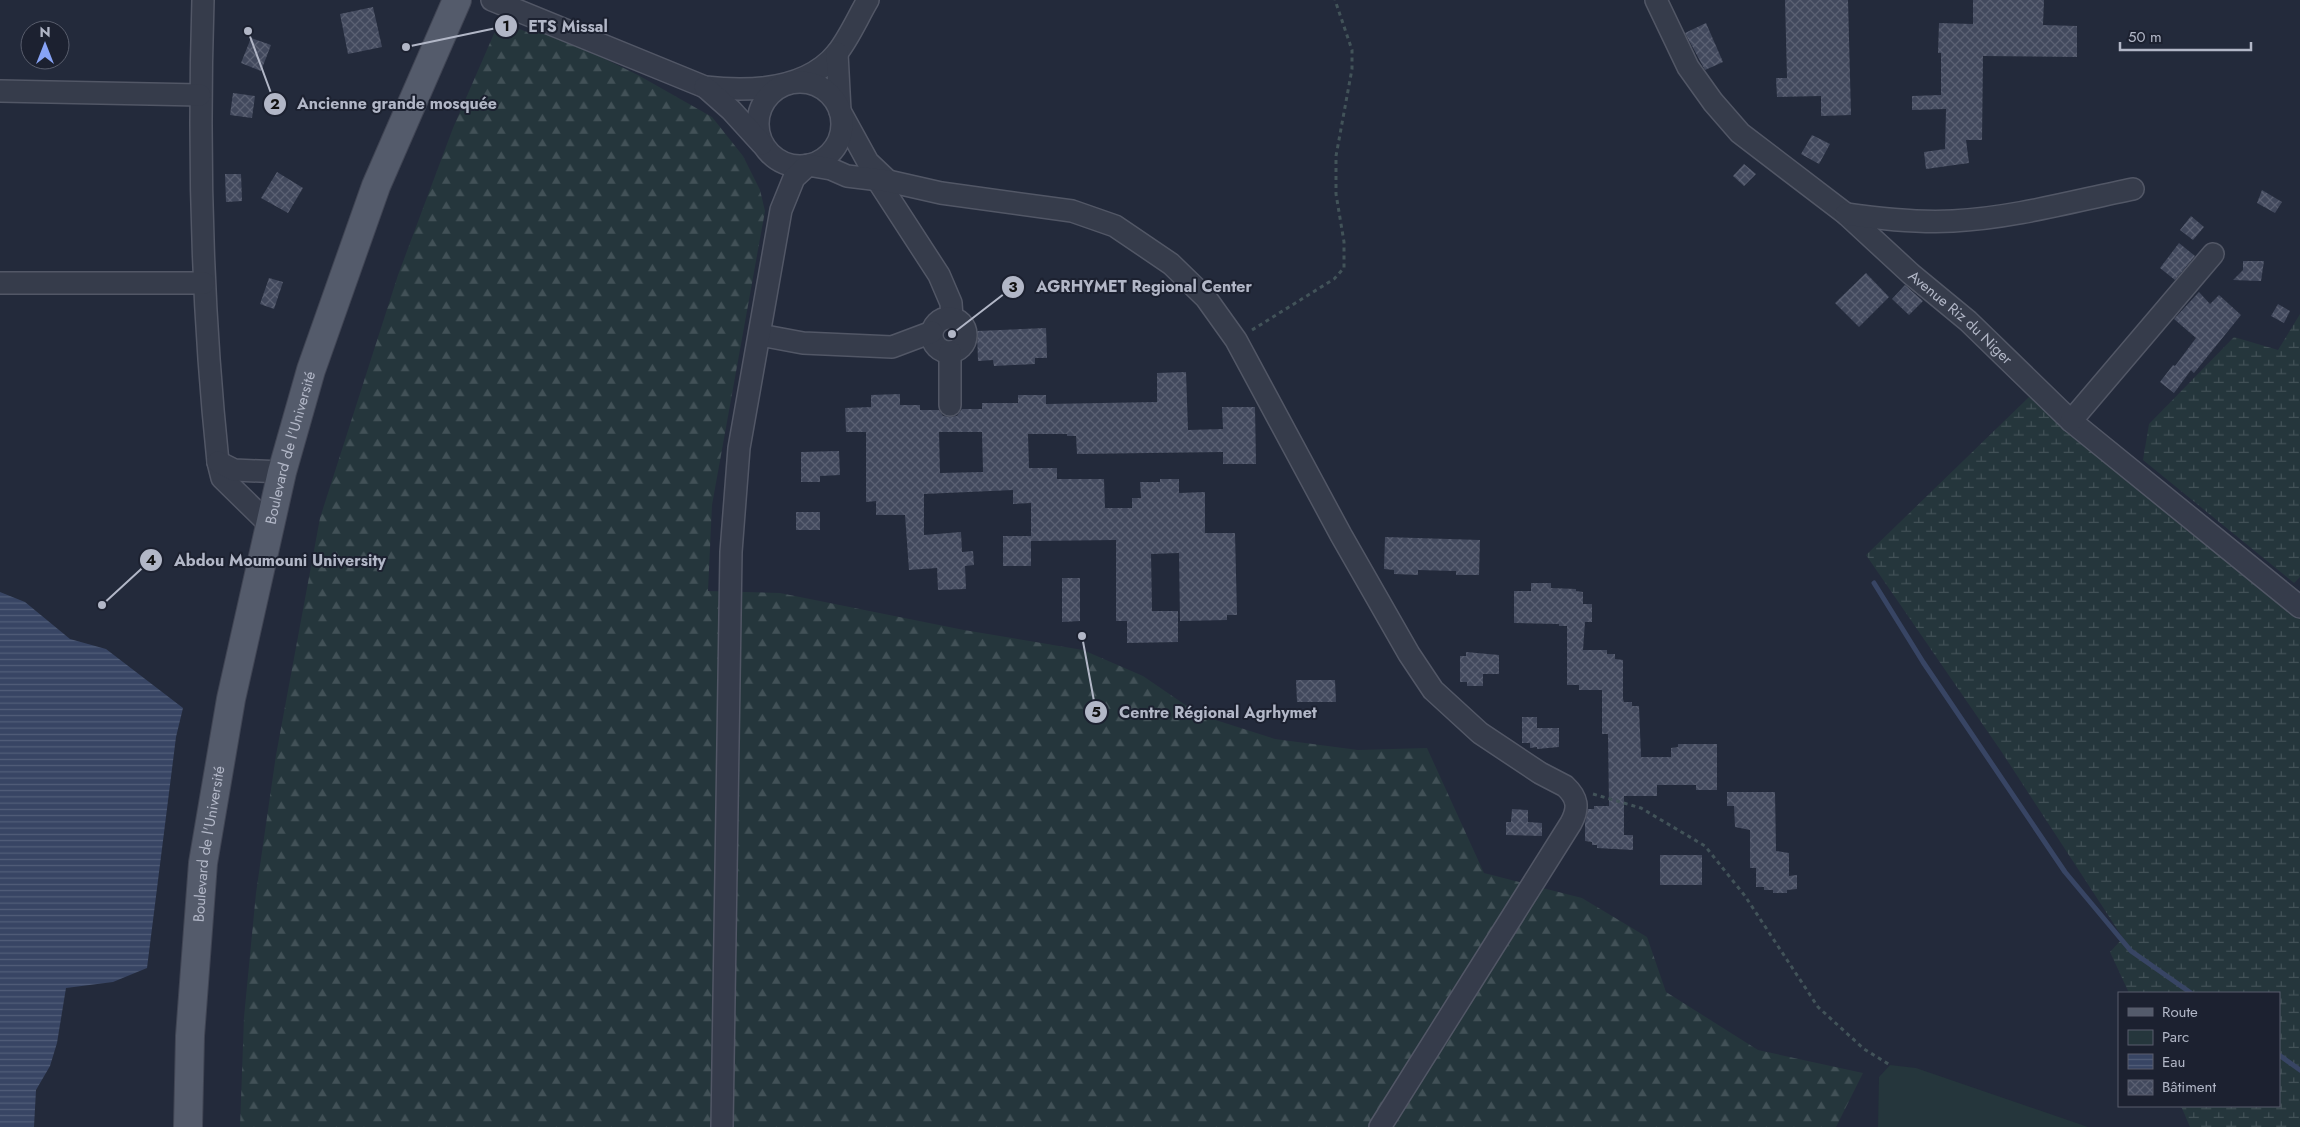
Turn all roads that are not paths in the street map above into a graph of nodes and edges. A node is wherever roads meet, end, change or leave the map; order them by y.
1 (203, 0) edge
2 (457, 0) edge
3 (492, 0) edge
4 (868, 0) edge
5 (1656, 0) edge
6 (837, 53) junction
7 (786, 84) junction
8 (706, 87) junction
9 (0, 91) edge
10 (200, 95) junction
11 (840, 111) junction
12 (767, 150) junction
13 (808, 165) junction
14 (883, 181) junction
15 (2133, 189) dead end
16 (781, 210) junction
17 (1846, 214) junction
18 (2213, 254) dead end
19 (0, 283) edge
20 (204, 283) junction
21 (952, 318) junction
22 (932, 332) junction
23 (760, 335) junction
24 (950, 352) junction
25 (950, 405) dead end
26 (2071, 421) junction
27 (218, 462) junction
28 (282, 472) junction
29 (270, 525) junction
30 (2300, 607) edge
31 (188, 1127) edge
32 (722, 1127) edge
33 (1380, 1127) edge

1 - 10 street
2 - 28 main road, Boulevard de l'Université
3 - 8 street
4 - 6 street
5 - 17 street, Avenue Riz du Niger
6 - 7 street
6 - 11 street
7 - 8 street
7 - 11 street
7 - 12 street
8 - 12 street
9 - 10 street
10 - 20 street
11 - 13 street
11 - 14 street
12 - 13 street
12 - 16 street
13 - 14 street
13 - 16 street
14 - 21 street
14 - 33 street
15 - 17 street
16 - 23 street
17 - 26 street, Avenue Riz du Niger
18 - 26 street
19 - 20 street
20 - 27 street
21 - 22 street
21 - 24 street
22 - 23 street
22 - 24 street
23 - 32 street
24 - 25 street
26 - 30 street, Avenue Riz du Niger
27 - 28 street
27 - 29 street
28 - 29 main road, Boulevard de l'Université
29 - 31 main road, Boulevard de l'Université

